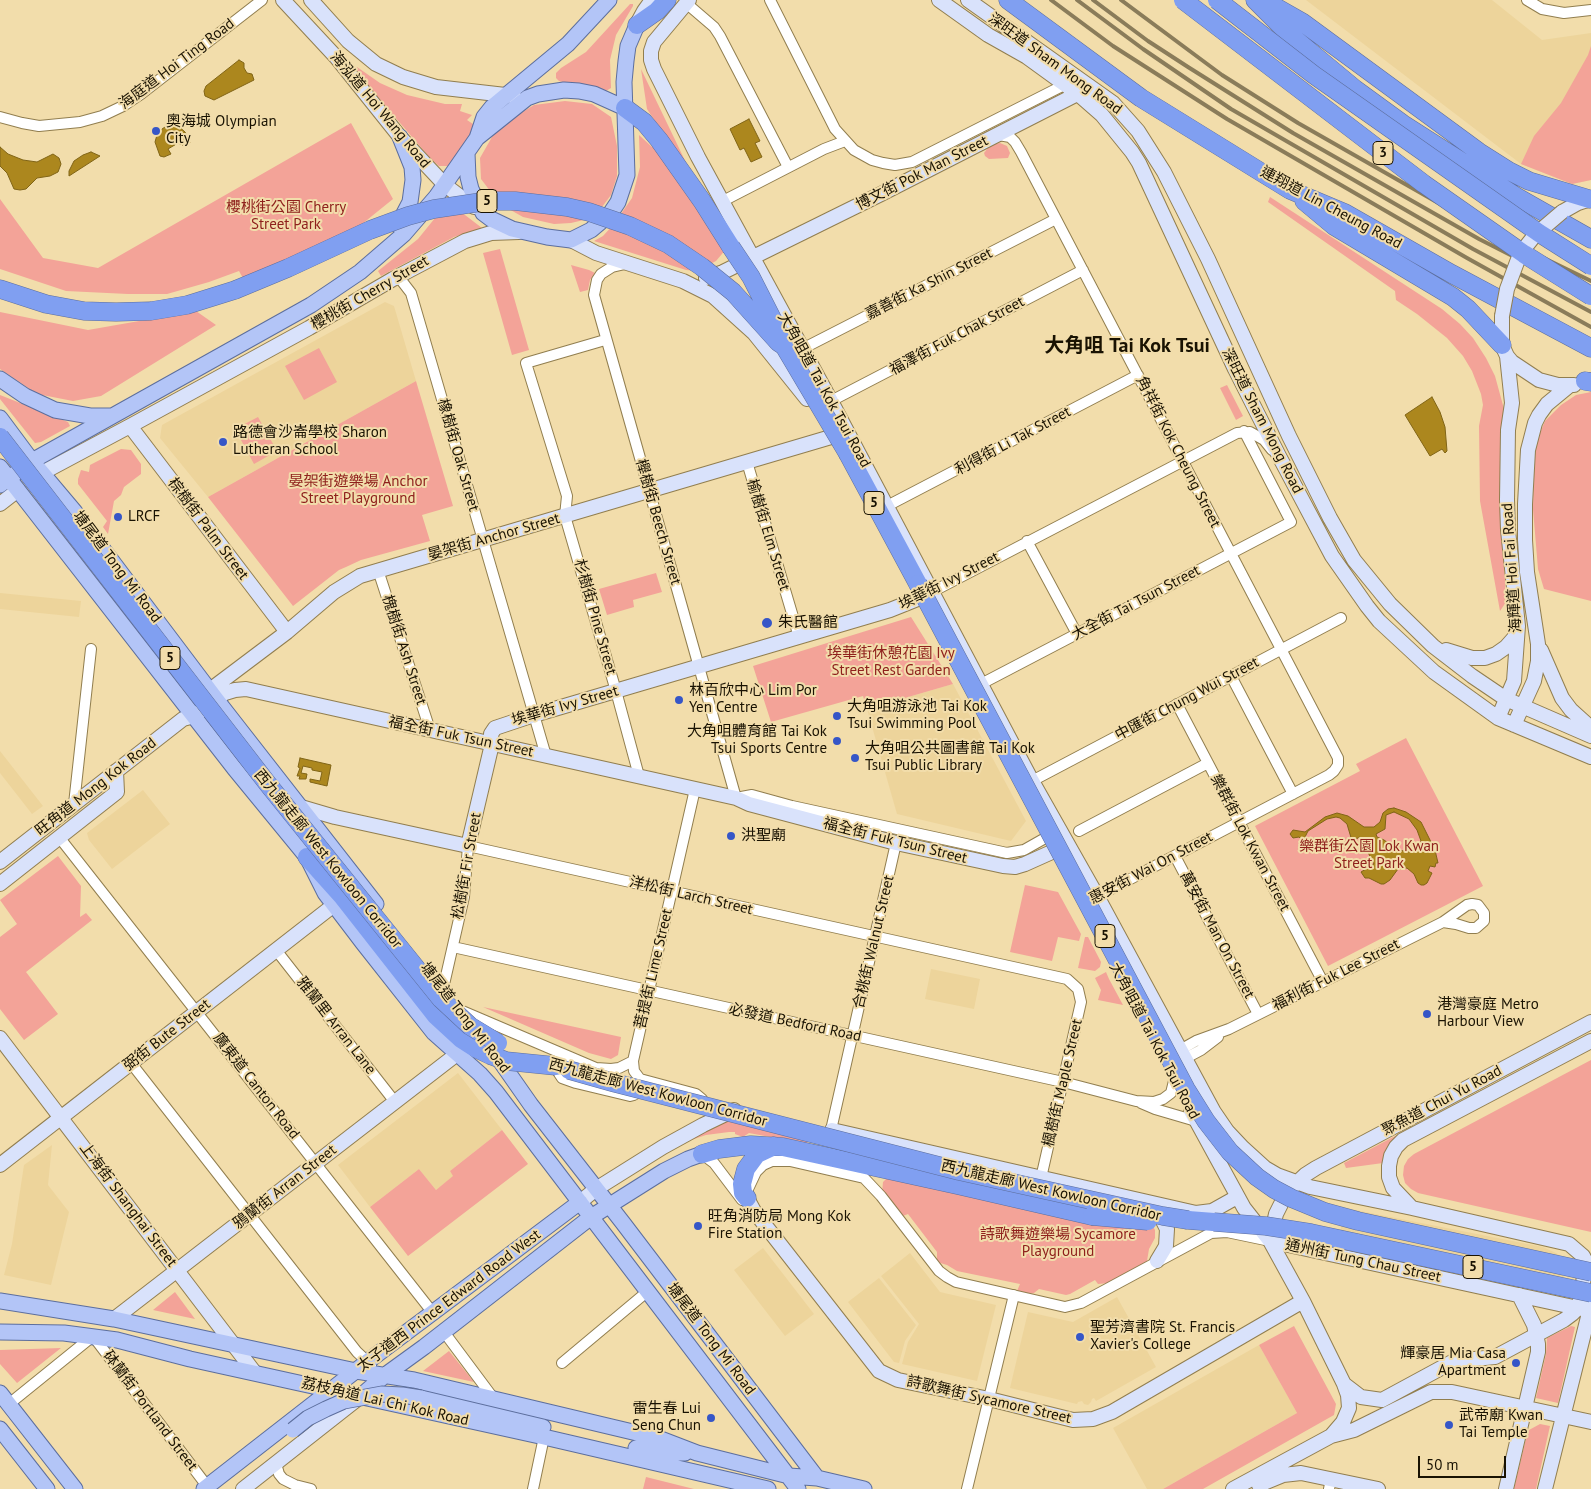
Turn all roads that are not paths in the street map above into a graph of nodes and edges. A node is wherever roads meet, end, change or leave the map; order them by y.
1 (262, 0) edge
2 (284, 0) edge
3 (311, 0) edge
4 (323, 0) edge
5 (652, 0) edge
6 (667, 0) edge
7 (770, 0) edge
8 (939, 0) edge
9 (968, 0) edge
10 (1008, 0) edge
11 (1183, 0) edge
12 (1217, 0) edge
13 (1256, 0) edge
14 (1263, 0) edge
15 (1527, 0) edge
16 (609, 1) edge
17 (687, 1) edge
18 (1591, 10) edge
19 (325, 17) junction
20 (636, 25) junction
21 (1078, 78) junction
22 (1066, 85) junction
23 (1091, 87) junction
24 (1078, 94) junction
25 (507, 95) junction
26 (527, 98) junction
27 (625, 108) junction
28 (0, 117) edge
29 (999, 134) junction
30 (400, 137) junction
31 (477, 138) junction
32 (845, 141) junction
33 (467, 153) junction
34 (788, 167) junction
35 (445, 185) junction
36 (1290, 190) junction
37 (1590, 199) edge
38 (723, 201) junction
39 (483, 213) junction
40 (1056, 219) junction
41 (523, 232) junction
42 (1591, 239) edge
43 (571, 240) junction
44 (386, 248) junction
45 (752, 257) junction
46 (1208, 259) junction
47 (625, 264) junction
48 (1591, 266) edge
49 (1083, 270) junction
50 (393, 279) junction
51 (683, 281) junction
52 (0, 289) edge
53 (1200, 293) junction
54 (1591, 296) edge
55 (605, 340) junction
56 (784, 346) junction
57 (1591, 348) edge
58 (802, 349) junction
59 (1504, 351) junction
60 (1138, 375) junction
61 (0, 379) edge
62 (1584, 381) edge
63 (832, 401) junction
64 (114, 416) junction
65 (0, 418) edge
66 (130, 426) junction
67 (846, 429) junction
68 (1244, 431) junction
69 (831, 436) junction
70 (0, 437) edge
71 (1279, 456) junction
72 (1182, 460) junction
73 (746, 462) junction
74 (37, 467) junction
75 (7, 480) edge
76 (649, 491) junction
77 (0, 504) edge
78 (888, 506) junction
79 (565, 516) junction
80 (483, 540) junction
81 (1027, 541) junction
82 (1231, 553) junction
83 (378, 570) junction
84 (926, 594) junction
85 (1341, 618) dead end
86 (1518, 626) junction
87 (287, 632) junction
88 (1076, 634) junction
89 (798, 637) junction
90 (1538, 644) junction
91 (1433, 646) junction
92 (91, 649) dead end
93 (1282, 649) junction
94 (700, 667) junction
95 (1231, 676) junction
96 (981, 684) junction
97 (616, 691) junction
98 (213, 694) junction
99 (1506, 699) junction
100 (1177, 704) junction
101 (1523, 707) junction
102 (188, 715) junction
103 (534, 715) junction
104 (1498, 718) junction
105 (1514, 725) junction
106 (1591, 728) edge
107 (430, 730) junction
108 (1591, 736) edge
109 (492, 744) junction
110 (1335, 752) joint
111 (546, 756) junction
112 (1591, 757) edge
113 (1208, 763) junction
114 (116, 771) junction
115 (639, 776) junction
116 (1032, 781) junction
117 (695, 789) junction
118 (1293, 794) junction
119 (736, 798) junction
120 (74, 804) junction
121 (301, 808) junction
122 (1239, 822) junction
123 (1079, 831) dead end
124 (59, 837) junction
125 (1047, 837) junction
126 (896, 843) junction
127 (468, 846) junction
128 (1054, 851) junction
129 (1175, 856) junction
130 (307, 857) joint
131 (0, 862) edge
132 (0, 884) edge
133 (672, 891) junction
134 (1097, 896) junction
135 (338, 901) junction
136 (1082, 904) junction
137 (1443, 922) dead end
138 (875, 936) junction
139 (453, 947) junction
140 (276, 950) junction
141 (1323, 982) junction
142 (1078, 988) joint
143 (443, 989) junction
144 (649, 990) junction
145 (460, 1010) junction
146 (197, 1011) junction
147 (1258, 1014) junction
148 (1591, 1022) edge
149 (852, 1036) junction
150 (0, 1038) edge
151 (1591, 1042) edge
152 (548, 1048) junction
153 (456, 1054) junction
154 (1182, 1054) junction
155 (633, 1061) junction
156 (131, 1063) junction
157 (556, 1066) junction
158 (1172, 1076) junction
159 (640, 1079) junction
160 (1063, 1082) junction
161 (1136, 1101) junction
162 (395, 1102) junction
163 (61, 1117) junction
164 (1196, 1121) junction
165 (703, 1125) junction
166 (831, 1130) junction
167 (782, 1151) junction
168 (702, 1154) junction
169 (316, 1163) junction
170 (0, 1165) edge
171 (1041, 1178) junction
172 (1296, 1183) junction
173 (596, 1190) junction
174 (1237, 1196) junction
175 (580, 1202) junction
176 (1148, 1203) junction
177 (609, 1205) junction
178 (751, 1205) junction
179 (1412, 1208) junction
180 (250, 1215) junction
181 (591, 1217) junction
182 (1188, 1220) junction
183 (1270, 1241) junction
184 (1157, 1261) junction
185 (1589, 1269) edge
186 (178, 1270) junction
187 (648, 1292) junction
188 (1591, 1293) edge
189 (1014, 1295) junction
190 (1518, 1295) junction
191 (0, 1301) edge
192 (1302, 1301) junction
193 (1587, 1308) edge
194 (433, 1313) junction
195 (114, 1319) junction
196 (0, 1332) edge
197 (444, 1332) junction
198 (1537, 1334) junction
199 (93, 1336) junction
200 (236, 1347) junction
201 (562, 1363) dead end
202 (362, 1367) junction
203 (255, 1373) junction
204 (384, 1376) junction
205 (1344, 1384) junction
206 (332, 1390) junction
207 (361, 1396) junction
208 (4, 1399) edge
209 (494, 1399) junction
210 (989, 1399) junction
211 (1526, 1407) junction
212 (431, 1413) junction
213 (1562, 1416) junction
214 (1591, 1422) edge
215 (1, 1431) edge
216 (1331, 1436) junction
217 (544, 1437) junction
218 (697, 1453) junction
219 (279, 1460) junction
220 (789, 1476) junction
221 (817, 1478) junction
222 (1330, 1484) edge
223 (752, 1487) edge
224 (210, 1488) edge
225 (47, 1489) edge
226 (75, 1489) edge
227 (243, 1489) edge
228 (311, 1489) edge
229 (533, 1489) edge
230 (768, 1489) edge
231 (798, 1489) edge
232 (864, 1489) edge
233 (967, 1489) edge
234 (1233, 1489) edge
235 (1252, 1489) edge
236 (1378, 1489) edge
237 (1506, 1489) edge
238 (1544, 1489) edge

1 - 28 street, 海庭道 Hoi Ting Road
2 - 30 street, 海泓道 Hoi Wang Road
3 - 19 street, 海泓道 Hoi Wang Road
4 - 19 street
5 - 20 street
6 - 20 highway
7 - 32 street, 博文街 Pok Man Street
8 - 22 street, 深旺道 Sham Mong Road
9 - 21 street, 深旺道 Sham Mong Road
10 - 36 highway, 連翔道 Lin Cheung Road
11 - 54 highway, 3, bridge
12 - 48 highway, 3, bridge
13 - 42 highway
14 - 37 highway
15 - 18 street
16 - 25 main road, 櫻桃街 Cherry Street
17 - 34 street
17 - 38 street, 大角咀道 Tai Kok Tsui Road
19 - 25 street, 海泓道 Hoi Wang Road
20 - 27 main road
21 - 22 street, 博文街 Pok Man Street
21 - 23 street, 深旺道 Sham Mong Road
22 - 24 street, 深旺道 Sham Mong Road
22 - 32 street, 博文街 Pok Man Street
23 - 24 street, 博文街 Pok Man Street
23 - 46 street, 深旺道 Sham Mong Road
24 - 29 street, 博文街 Pok Man Street
24 - 53 street, 深旺道 Sham Mong Road
25 - 26 street, 海泓道 Hoi Wang Road
25 - 31 main road, 櫻桃街 Cherry Street
26 - 27 main road, 櫻桃街 Cherry Street
26 - 31 main road, 櫻桃街 Cherry Street
27 - 43 main road
27 - 56 highway, bridge
29 - 40 street, 角祥街 Kok Cheung Street
29 - 45 street, 博文街 Pok Man Street
30 - 35 street, 海泓道 Hoi Wang Road
30 - 44 main road
31 - 33 main road, 櫻桃街 Cherry Street
32 - 34 street
33 - 35 main road, 櫻桃街 Cherry Street
33 - 39 main road
34 - 38 street
35 - 39 street, 海泓道 Hoi Wang Road
35 - 44 main road, 櫻桃街 Cherry Street
36 - 57 highway, 連翔道 Lin Cheung Road
36 - 59 highway
37 - 59 street, 海輝道 Hoi Fai Road, bridge
38 - 45 street, 大角咀道 Tai Kok Tsui Road
39 - 41 main road, 海泓道 Hoi Wang Road
40 - 49 street, 角祥街 Kok Cheung Street
40 - 58 street, 嘉善街 Ka Shin Street
41 - 43 main road, 櫻桃街 Cherry Street
41 - 50 street, 櫻桃街 Cherry Street
43 - 47 street, 大角咀道 Tai Kok Tsui Road
44 - 64 main road, 櫻桃街 Cherry Street
45 - 51 street, 大角咀道 Tai Kok Tsui Road
45 - 58 street, 大角咀道 Tai Kok Tsui Road
46 - 53 street
46 - 91 street, 深旺道 Sham Mong Road
47 - 51 street, 大角咀道 Tai Kok Tsui Road
47 - 55 street, 櫸樹街 Beech Street
49 - 60 street, 角祥街 Kok Cheung Street
49 - 63 street, 福澤街 Fuk Chak Street
50 - 66 street, 櫻桃街 Cherry Street
50 - 80 street, 橡樹街 Oak Street
51 - 69 street, 大角咀道 Tai Kok Tsui Road
52 - 56 highway, 5, bridge
53 - 71 street, 深旺道 Sham Mong Road
55 - 76 street, 櫸樹街 Beech Street
55 - 79 street, 杉樹街 Pine Street
56 - 185 highway, 5, bridge
58 - 63 street, 大角咀道 Tai Kok Tsui Road
59 - 62 street, 海輝道 Hoi Fai Road
59 - 86 street, 海輝道 Hoi Fai Road
60 - 72 street, 角祥街 Kok Cheung Street
60 - 78 street, 利得街 Li Tak Street
61 - 64 main road
62 - 90 street, 海輝道 Hoi Fai Road
63 - 67 street, 大角咀道 Tai Kok Tsui Road
64 - 74 main road, 櫻桃街 Cherry Street
65 - 74 main road, 塘尾道 Tong Mi Road
66 - 74 street, 櫻桃街 Cherry Street
66 - 87 street, 棕樹街 Palm Street
67 - 69 street, 晏架街 Anchor Street
67 - 78 street, 大角咀道 Tai Kok Tsui Road
68 - 71 street
68 - 72 street, 埃華街 Ivy Street
68 - 82 street, 大全街 Tai Tsun Street
69 - 73 street, 晏架街 Anchor Street
69 - 84 street, 大角咀道 Tai Kok Tsui Road
70 - 157 highway, 西九龍走廊 West Kowloon Corridor / 5, bridge
71 - 104 street, 深旺道 Sham Mong Road
72 - 81 street, 埃華街 Ivy Street
72 - 82 street, 角祥街 Kok Cheung Street
73 - 76 street, 晏架街 Anchor Street
73 - 89 street, 榆樹街 Elm Street
74 - 75 main road
74 - 98 main road, 塘尾道 Tong Mi Road
75 - 77 street
75 - 102 main road, 塘尾道 Tong Mi Road
76 - 79 street, 晏架街 Anchor Street
76 - 94 street, 櫸樹街 Beech Street
78 - 84 street, 大角咀道 Tai Kok Tsui Road
79 - 80 street, 晏架街 Anchor Street
79 - 97 street, 杉樹街 Pine Street
80 - 83 street, 晏架街 Anchor Street
80 - 103 street, 橡樹街 Oak Street
81 - 84 street, 埃華街 Ivy Street
81 - 88 street
82 - 88 street, 大全街 Tai Tsun Street
82 - 93 street, 角祥街 Kok Cheung Street
83 - 87 street, 晏架街 Anchor Street
83 - 107 street, 槐樹街 Ash Street
84 - 89 street, 埃華街 Ivy Street
84 - 96 street, 大角咀道 Tai Kok Tsui Road
84 - 125 street, 大角咀道 Tai Kok Tsui Road
85 - 93 street, 中匯街 Chung Wui Street
86 - 91 street
86 - 99 street, 海輝道 Hoi Fai Road
87 - 98 street, 晏架街 Anchor Street
88 - 96 street, 大全街 Tai Tsun Street
89 - 94 street, 埃華街 Ivy Street
90 - 101 street, 海輝道 Hoi Fai Road
90 - 106 street
91 - 99 street, 深旺道 Sham Mong Road
92 - 120 street
93 - 95 street, 中匯街 Chung Wui Street
93 - 110 street, 角祥街 Kok Cheung Street
94 - 97 street, 埃華街 Ivy Street
94 - 119 street, 櫸樹街 Beech Street
95 - 100 street, 中匯街 Chung Wui Street
95 - 118 street
96 - 116 street, 大角咀道 Tai Kok Tsui Road
97 - 103 street, 埃華街 Ivy Street
97 - 115 street, 杉樹街 Pine Street
98 - 102 street, 晏架街 Anchor Street
98 - 107 street, 福全街 Fuk Tsun Street
98 - 121 main road, 塘尾道 Tong Mi Road
99 - 101 street, 深旺道 Sham Mong Road
99 - 104 street, 海輝道 Hoi Fai Road
100 - 113 street, 樂群街 Lok Kwan Street
100 - 116 street, 中匯街 Chung Wui Street
101 - 105 street, 海輝道 Hoi Fai Road
101 - 108 street, 深旺道 Sham Mong Road
102 - 114 street, 旺角道 Mong Kok Road
102 - 130 main road, 塘尾道 Tong Mi Road
103 - 109 street, 埃華街 Ivy Street
103 - 111 street, 橡樹街 Oak Street
104 - 105 street, 深旺道 Sham Mong Road
105 - 112 street, 深旺道 Sham Mong Road
107 - 109 street, 福全街 Fuk Tsun Street
109 - 111 street, 福全街 Fuk Tsun Street
109 - 127 street, 松樹街 Fir Street
110 - 118 street, 惠安街 Wai On Street
111 - 115 street, 福全街 Fuk Tsun Street
113 - 122 street, 樂群街 Lok Kwan Street
113 - 123 street
114 - 120 street, 旺角道 Mong Kok Road
114 - 124 street
115 - 117 street, 福全街 Fuk Tsun Street
116 - 134 street, 大角咀道 Tai Kok Tsui Road
117 - 119 street, 福全街 Fuk Tsun Street
117 - 133 street, 菩提街 Lime Street
118 - 122 street, 惠安街 Wai On Street
119 - 125 street, 福全街 Fuk Tsun Street
119 - 126 street, 福全街 Fuk Tsun Street
120 - 131 street, 旺角道 Mong Kok Road
121 - 127 street, 洋松街 Larch Street
121 - 143 main road, 塘尾道 Tong Mi Road
122 - 129 street, 惠安街 Wai On Street
122 - 141 street, 樂群街 Lok Kwan Street
124 - 132 street
124 - 146 street, 廣東道 Canton Road
125 - 128 street, 大角咀道 Tai Kok Tsui Road
126 - 128 street, 福全街 Fuk Tsun Street
126 - 138 street, 合桃街 Walnut Street
127 - 133 street, 洋松街 Larch Street
127 - 139 street, 松樹街 Fir Street
128 - 136 street, 大角咀道 Tai Kok Tsui Road
129 - 134 street, 惠安街 Wai On Street
129 - 147 street, 萬安街 Man On Street
130 - 135 highway
133 - 138 street, 洋松街 Larch Street
133 - 144 street, 菩提街 Lime Street
134 - 136 street, 惠安街 Wai On Street
134 - 154 street, 大角咀道 Tai Kok Tsui Road
135 - 140 street, 弼街 Bute Street
135 - 153 main road, 塘尾道 Tong Mi Road
135 - 157 highway, bridge
136 - 158 street, 大角咀道 Tai Kok Tsui Road
137 - 141 street, 福利街 Fuk Lee Street
138 - 142 street, 洋松街 Larch Street
138 - 149 street, 合桃街 Walnut Street
139 - 143 street, 松樹街 Fir Street
139 - 144 street, 必發道 Bedford Road
140 - 146 street, 弼街 Bute Street
140 - 162 street, 雅蘭里 Arran Lane
141 - 147 street, 福利街 Fuk Lee Street
142 - 160 street, 楓樹街 Maple Street
143 - 145 main road, 塘尾道 Tong Mi Road
144 - 149 street, 必發道 Bedford Road
144 - 155 street, 菩提街 Lime Street
145 - 152 street
145 - 173 main road, 塘尾道 Tong Mi Road
146 - 156 street, 弼街 Bute Street
146 - 169 street, 廣東道 Canton Road
147 - 154 street, 福利街 Fuk Lee Street
148 - 172 street, 聚魚道 Chui Yu Road
149 - 160 street, 必發道 Bedford Road
149 - 166 street, 合桃街 Walnut Street
150 - 163 street, 上海街 Shanghai Street
151 - 179 street, 聚魚道 Chui Yu Road
152 - 155 street
152 - 159 street
153 - 162 street, 鴉蘭街 Arran Street
153 - 175 main road, 塘尾道 Tong Mi Road
154 - 158 street
154 - 172 street, 大角咀道 Tai Kok Tsui Road
155 - 159 street
156 - 163 street, 弼街 Bute Street
156 - 180 street
157 - 182 highway, 西九龍走廊 West Kowloon Corridor / 5, bridge
158 - 161 street, 必發道 Bedford Road
158 - 164 street, 大角咀道 Tai Kok Tsui Road
159 - 165 street
160 - 161 street, 必發道 Bedford Road
160 - 171 street, 楓樹街 Maple Street
161 - 164 street, 必發道 Bedford Road
162 - 169 street, 鴉蘭街 Arran Street
163 - 170 street, 弼街 Bute Street
163 - 186 street, 上海街 Shanghai Street
164 - 174 street, 大角咀道 Tai Kok Tsui Road
165 - 166 street
165 - 173 street, 太子道西 Prince Edward Road West
166 - 171 street
167 - 168 highway
167 - 178 highway
167 - 182 highway, bridge
167 - 189 street, 通州街 Tung Chau Street
168 - 177 main road, 太子道西 Prince Edward Road West
168 - 178 street, 詩歌舞街 Sycamore Street
169 - 180 street, 鴉蘭街 Arran Street
169 - 194 street, 廣東道 Canton Road
171 - 176 street
172 - 179 street
172 - 183 street, 聚魚道 Chui Yu Road
173 - 175 street, 太子道西 Prince Edward Road West
173 - 177 main road, 塘尾道 Tong Mi Road
174 - 176 street
174 - 183 street, 大角咀道 Tai Kok Tsui Road
175 - 181 main road, 塘尾道 Tong Mi Road
175 - 194 main road, 太子道西 Prince Edward Road West
176 - 184 street
177 - 181 main road, 太子道西 Prince Edward Road West
177 - 221 main road, 塘尾道 Tong Mi Road
178 - 210 street, 詩歌舞街 Sycamore Street
179 - 185 street
180 - 186 street, 鴉蘭街 Arran Street
180 - 202 street
181 - 187 main road, 塘尾道 Tong Mi Road
181 - 197 main road, 太子道西 Prince Edward Road West
182 - 188 highway, 西九龍走廊 West Kowloon Corridor / 5, bridge
183 - 184 street, 通州街 Tung Chau Street
183 - 190 street, 通州街 Tung Chau Street
183 - 192 street, 大角咀道 Tai Kok Tsui Road
184 - 189 street, 通州街 Tung Chau Street
185 - 193 street
186 - 195 street, 鴉蘭街 Arran Street
186 - 200 street, 上海街 Shanghai Street
187 - 201 street
187 - 220 main road, 塘尾道 Tong Mi Road
189 - 210 street
190 - 193 street, 通州街 Tung Chau Street
190 - 198 street
191 - 195 main road, 荔枝角道 Lai Chi Kok Road
192 - 205 street, 大角咀道 Tai Kok Tsui Road
192 - 210 street, 詩歌舞街 Sycamore Street
193 - 198 street
193 - 213 street
194 - 202 main road, 太子道西 Prince Edward Road West
195 - 200 main road, 荔枝角道 Lai Chi Kok Road
196 - 199 main road, 荔枝角道 Lai Chi Kok Road
197 - 204 main road, 太子道西 Prince Edward Road West
197 - 209 street
198 - 205 street, 大角咀道 Tai Kok Tsui Road
198 - 211 street
199 - 203 main road, 荔枝角道 Lai Chi Kok Road
199 - 208 street
199 - 224 street, 砵蘭街 Portland Street
200 - 202 main road, 荔枝角道 Lai Chi Kok Road
200 - 203 street, 上海街 Shanghai Street
202 - 204 main road, 荔枝角道 Lai Chi Kok Road
202 - 206 main road, 太子道西 Prince Edward Road West
203 - 206 main road, 荔枝角道 Lai Chi Kok Road
204 - 207 main road, 太子道西 Prince Edward Road West
204 - 209 main road, 荔枝角道 Lai Chi Kok Road
204 - 212 main road
205 - 216 street, 大角咀道 Tai Kok Tsui Road
206 - 207 main road, 荔枝角道 Lai Chi Kok Road
206 - 224 main road, 太子道西 Prince Edward Road West
207 - 212 main road, 荔枝角道 Lai Chi Kok Road
207 - 219 street, 太子道西 Prince Edward Road West
208 - 226 main road
209 - 218 main road, 荔枝角道 Lai Chi Kok Road
210 - 233 street
211 - 213 street
211 - 216 street
211 - 237 street
212 - 217 main road, 荔枝角道 Lai Chi Kok Road
213 - 214 street
213 - 238 street
215 - 225 main road
216 - 234 street
217 - 223 main road, 荔枝角道 Lai Chi Kok Road
217 - 229 street
218 - 220 main road, 荔枝角道 Lai Chi Kok Road
218 - 224 main road, 荔枝角道 Lai Chi Kok Road, bridge
219 - 227 street, 太子道西 Prince Edward Road West
219 - 228 street
220 - 221 main road, 荔枝角道 Lai Chi Kok Road
220 - 231 main road, 塘尾道 Tong Mi Road
221 - 232 main road, 荔枝角道 Lai Chi Kok Road
222 - 235 street
222 - 236 street
223 - 230 main road, 荔枝角道 Lai Chi Kok Road

